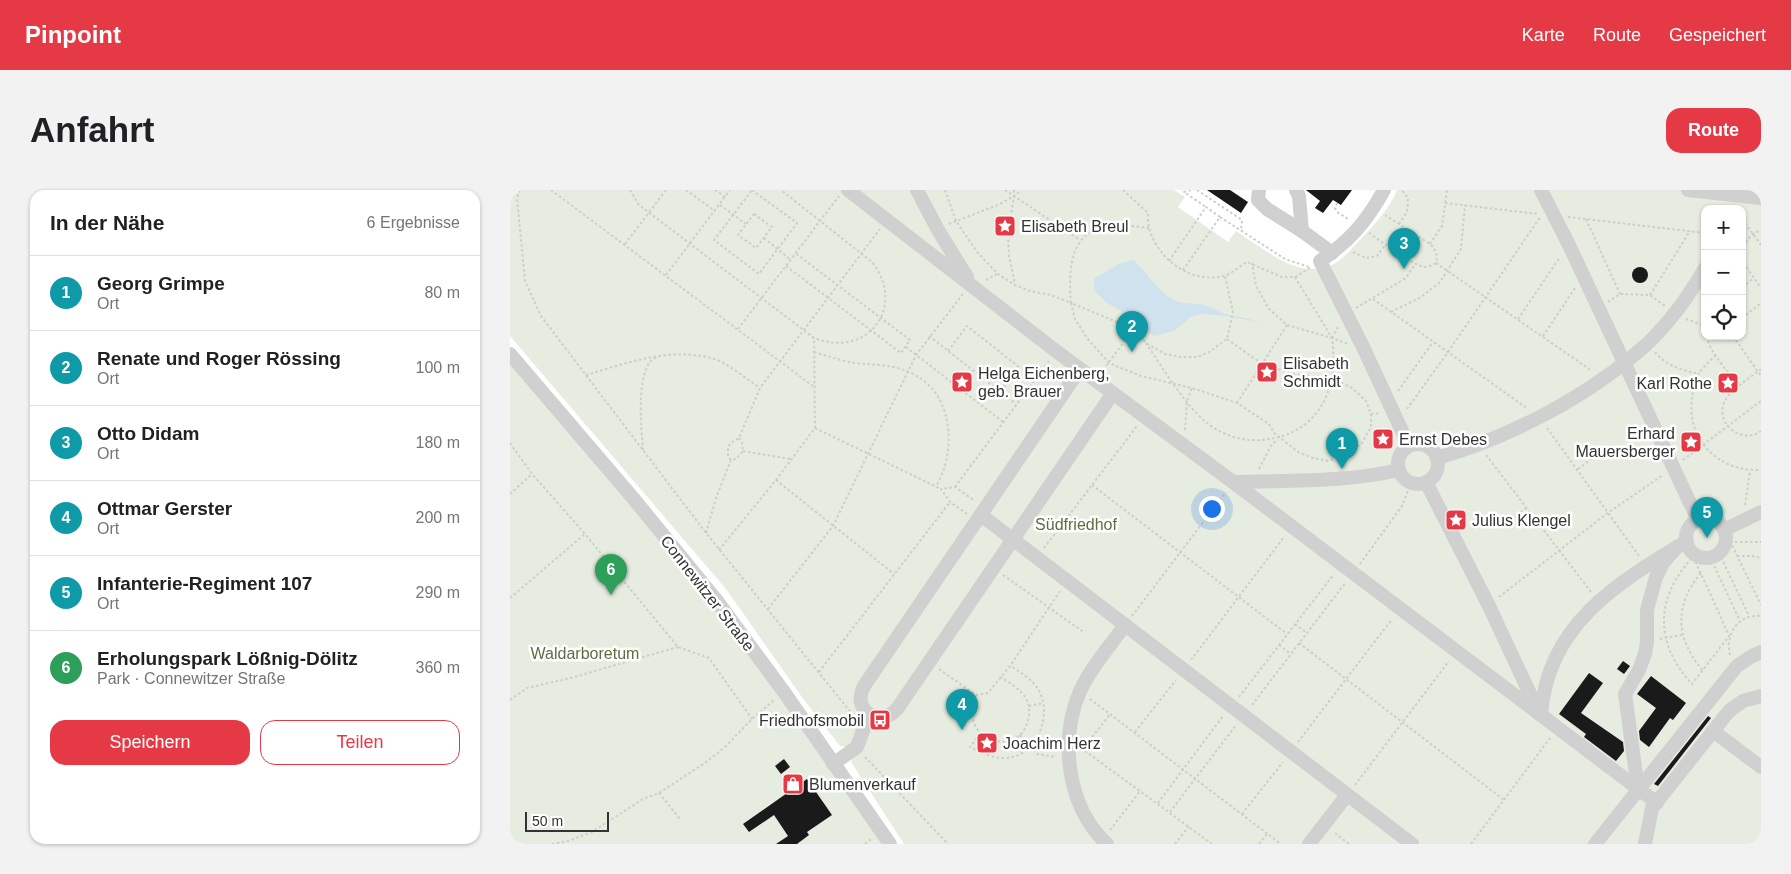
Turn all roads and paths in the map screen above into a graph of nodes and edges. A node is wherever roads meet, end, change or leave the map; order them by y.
1 (520, 190) edge
2 (551, 190) edge
3 (630, 190) edge
4 (666, 190) edge
5 (686, 190) edge
6 (715, 190) edge
7 (730, 190) edge
8 (781, 190) edge
9 (843, 190) edge
10 (848, 190) edge
11 (917, 190) edge
12 (945, 190) edge
13 (1005, 190) edge
14 (1014, 190) edge
15 (1021, 190) edge
16 (1123, 190) edge
17 (1191, 190) edge
18 (1198, 190) edge
19 (1259, 190) edge
20 (1296, 190) edge
21 (1384, 190) edge
22 (1402, 190) edge
23 (1447, 190) edge
24 (1540, 190) edge
25 (1688, 190) edge
26 (1730, 192) edge
27 (1014, 196) junction
28 (725, 197) junction
29 (1761, 198) edge
30 (1337, 203) dead end
31 (1445, 203) junction
32 (720, 205) junction
33 (1728, 205) edge
34 (1466, 206) junction
35 (1206, 207) junction
36 (1374, 208) junction
37 (715, 211) junction
38 (649, 212) junction
39 (733, 215) junction
40 (1553, 216) junction
41 (1220, 217) junction
42 (1585, 219) junction
43 (821, 220) junction
44 (887, 220) junction
45 (956, 221) junction
46 (746, 224) junction
47 (1399, 224) junction
48 (1746, 225) edge
49 (1361, 227) junction
50 (1149, 228) junction
51 (938, 230) junction
52 (1761, 230) edge
53 (1241, 231) junction
54 (1302, 231) junction
55 (1690, 231) junction
56 (1701, 232) edge
57 (1752, 233) junction
58 (764, 238) junction
59 (1080, 240) junction
60 (690, 243) junction
61 (625, 244) junction
62 (1386, 244) junction
63 (1430, 244) junction
64 (1569, 245) junction
65 (1761, 245) edge
66 (778, 249) junction
67 (1338, 249) junction
68 (1743, 250) edge
69 (796, 253) junction
70 (862, 254) junction
71 (791, 260) junction
72 (1169, 261) junction
73 (1252, 263) junction
74 (1436, 263) junction
75 (1415, 264) junction
76 (786, 266) junction
77 (1746, 266) edge
78 (1447, 270) junction
79 (1183, 271) junction
80 (666, 275) junction
81 (1701, 275) edge
82 (1225, 276) junction
83 (1583, 276) junction
84 (1295, 278) junction
85 (1754, 278) junction
86 (971, 284) junction
87 (1746, 284) edge
88 (838, 285) junction
89 (1015, 285) junction
90 (1761, 288) edge
91 (1620, 294) junction
92 (1650, 295) junction
93 (1486, 297) junction
94 (762, 298) junction
95 (828, 298) junction
96 (1373, 299) junction
97 (1071, 303) junction
98 (1761, 303) edge
99 (1598, 308) junction
100 (1391, 312) junction
101 (1346, 314) junction
102 (1674, 314) junction
103 (1746, 315) edge
104 (881, 318) junction
105 (1518, 319) junction
106 (1701, 324) edge
107 (1288, 325) junction
108 (1134, 329) junction
109 (738, 330) junction
110 (804, 330) junction
111 (871, 331) junction
112 (929, 336) junction
113 (1543, 336) junction
114 (814, 338) junction
115 (1332, 338) junction
116 (1226, 339) junction
117 (1707, 340) edge
118 (1736, 340) edge
119 (1434, 342) junction
120 (1146, 343) junction
121 (1648, 343) junction
122 (906, 347) junction
123 (948, 351) junction
124 (1056, 351) junction
125 (814, 352) junction
126 (1448, 352) junction
127 (510, 354) edge
128 (661, 355) junction
129 (916, 355) junction
130 (1716, 355) junction
131 (780, 361) junction
132 (1109, 363) junction
133 (1624, 363) junction
134 (1262, 364) junction
135 (1080, 369) junction
136 (1761, 369) edge
137 (908, 371) junction
138 (1758, 372) junction
139 (1698, 374) junction
140 (585, 375) junction
141 (1761, 376) edge
142 (1332, 378) junction
143 (1603, 378) junction
144 (1095, 380) junction
145 (1172, 383) junction
146 (813, 386) junction
147 (1739, 386) junction
148 (760, 388) junction
149 (1192, 388) junction
150 (1000, 392) junction
151 (1113, 393) junction
152 (1761, 401) edge
153 (1187, 402) junction
154 (1237, 403) junction
155 (1016, 404) junction
156 (1393, 412) junction
157 (1371, 414) junction
158 (1144, 416) junction
159 (1539, 416) junction
160 (1003, 422) junction
161 (1727, 426) junction
162 (815, 428) junction
163 (1761, 431) edge
164 (739, 438) junction
165 (1280, 438) junction
166 (1178, 442) junction
167 (510, 443) edge
168 (1479, 445) junction
169 (1703, 445) junction
170 (1409, 446) junction
171 (1604, 449) dead end
172 (643, 450) junction
173 (743, 451) junction
174 (868, 454) junction
175 (1436, 458) junction
176 (731, 460) junction
177 (791, 460) junction
178 (1673, 468) junction
179 (1578, 469) junction
180 (1399, 470) junction
181 (1761, 470) edge
182 (1750, 471) junction
183 (532, 474) junction
184 (776, 480) junction
185 (1252, 481) junction
186 (1233, 482) junction
187 (1426, 482) junction
188 (1411, 483) junction
189 (1092, 485) junction
190 (936, 487) junction
191 (955, 487) junction
192 (941, 489) junction
193 (510, 494) edge
194 (950, 502) junction
195 (1526, 508) junction
196 (1609, 512) junction
197 (1761, 512) edge
198 (981, 515) junction
199 (1698, 520) junction
200 (1504, 524) dead end
201 (1761, 525) edge
202 (833, 526) junction
203 (1292, 527) junction
204 (1733, 529) junction
205 (706, 533) junction
206 (585, 534) junction
207 (1013, 540) junction
208 (1761, 542) edge
209 (1686, 548) junction
210 (720, 550) junction
211 (1559, 551) junction
212 (1181, 552) junction
213 (1714, 555) junction
214 (1737, 556) junction
215 (1037, 558) junction
216 (1761, 558) edge
217 (1341, 564) junction
218 (1646, 566) junction
219 (993, 568) junction
220 (1353, 573) junction
221 (1701, 573) junction
222 (894, 574) junction
223 (1067, 581) junction
224 (1238, 597) junction
225 (510, 598) edge
226 (1598, 601) junction
227 (1761, 605) edge
228 (1488, 606) junction
229 (1049, 607) junction
230 (768, 609) junction
231 (1400, 609) junction
232 (1761, 616) edge
233 (1750, 617) junction
234 (1740, 621) junction
235 (1295, 624) junction
236 (1126, 626) junction
237 (1086, 633) dead end
238 (1307, 633) junction
239 (1287, 634) junction
240 (1682, 635) junction
241 (1729, 636) junction
242 (1665, 638) junction
243 (1647, 642) junction
244 (1299, 643) junction
245 (1279, 645) junction
246 (678, 647) junction
247 (1456, 652) junction
248 (1761, 652) edge
249 (1291, 654) junction
250 (929, 662) junction
251 (1010, 666) junction
252 (1737, 666) junction
253 (1184, 670) junction
254 (1702, 671) junction
255 (818, 672) junction
256 (1001, 677) junction
257 (1346, 679) junction
258 (1080, 691) junction
259 (784, 692) junction
260 (976, 695) junction
261 (1761, 696) edge
262 (510, 700) edge
263 (1043, 703) junction
264 (1029, 706) junction
265 (1231, 706) junction
266 (869, 714) junction
267 (1110, 714) junction
268 (1244, 716) junction
269 (1541, 716) junction
270 (752, 719) junction
271 (1403, 722) junction
272 (1557, 728) junction
273 (863, 729) junction
274 (1135, 732) junction
275 (1713, 732) junction
276 (980, 734) junction
277 (1020, 735) junction
278 (1068, 738) junction
279 (990, 740) junction
280 (1030, 746) junction
281 (857, 747) junction
282 (1083, 749) junction
283 (1291, 752) junction
284 (986, 754) junction
285 (1068, 757) junction
286 (833, 764) junction
287 (1761, 768) edge
288 (1183, 769) junction
289 (1194, 778) junction
290 (1638, 789) junction
291 (1141, 790) junction
292 (659, 793) junction
293 (1347, 795) junction
294 (1504, 800) junction
295 (1158, 803) junction
296 (1657, 803) junction
297 (1170, 812) junction
298 (1242, 814) junction
299 (680, 819) dead end
300 (1325, 825) junction
301 (1188, 826) junction
302 (1267, 834) junction
303 (1105, 842) edge
304 (552, 844) edge
305 (890, 844) edge
306 (948, 844) edge
307 (1175, 844) edge
308 (1212, 844) edge
309 (1259, 844) edge
310 (1281, 844) edge
311 (1309, 844) edge
312 (1349, 844) edge
313 (1412, 844) edge
314 (1471, 844) edge
315 (1595, 844) edge
316 (1645, 844) edge

1 - 140 path
2 - 61 path
3 - 38 path
4 - 38 path
5 - 37 path
6 - 28 path
7 - 28 path
8 - 43 path
9 - 43 path
10 - 44 street
11 - 51 street
12 - 45 path
13 - 27 path
14 - 27 path
15 - 27 path
16 - 50 path
17 - 35 path
18 - 53 path
19 - 54 street
20 - 54 street
21 - 36 street
22 - 47 path
23 - 31 path
24 - 40 street
25 - 26 street
26 - 29 street
26 - 33 street
27 - 45 path
27 - 59 path
27 - 89 path
28 - 32 path
30 - 49 path
31 - 34 path
31 - 63 path
32 - 37 path
32 - 39 path
34 - 78 path
34 - 93 path
35 - 41 path
35 - 72 path
36 - 47 path
36 - 49 street
37 - 60 path
38 - 60 path
38 - 61 path
39 - 46 path
39 - 66 path
39 - 66 path
40 - 42 path
40 - 64 street
41 - 53 path
41 - 79 path
42 - 55 path
42 - 91 path
43 - 69 path
43 - 70 path
44 - 70 path
44 - 86 street
45 - 51 path
45 - 89 path
46 - 58 path
46 - 58 path
47 - 63 path
48 - 57 path
49 - 62 path
49 - 67 street
50 - 59 path
50 - 72 path
51 - 86 street
52 - 57 path
53 - 84 path
54 - 67 street
55 - 56 path
55 - 92 path
57 - 65 path
57 - 68 path
58 - 66 path
59 - 97 path
60 - 80 path
60 - 94 path
61 - 80 path
62 - 67 path
62 - 75 path
63 - 74 path
64 - 83 street
64 - 105 path
66 - 71 path
67 - 101 street
69 - 71 path
69 - 88 path
70 - 88 path
70 - 104 path
71 - 76 path
72 - 79 path
73 - 82 path
73 - 84 path
73 - 107 path
74 - 75 path
74 - 78 path
75 - 96 path
76 - 94 path
76 - 95 path
77 - 85 path
78 - 93 path
78 - 100 path
79 - 82 path
80 - 109 path
81 - 102 street
82 - 116 path
83 - 99 street
83 - 113 path
84 - 115 path
85 - 87 path
85 - 90 path
86 - 112 path
86 - 124 street
88 - 95 path
88 - 104 path
89 - 97 path
91 - 92 path
91 - 99 path
92 - 102 path
93 - 105 path
93 - 126 path
94 - 109 path
94 - 110 path
95 - 110 path
95 - 111 path
96 - 100 path
96 - 101 path
97 - 108 path
97 - 132 path
98 - 103 path
99 - 133 street
100 - 119 path
101 - 156 street
102 - 106 path
102 - 121 street
104 - 111 path
104 - 122 path
105 - 113 path
107 - 115 path
107 - 134 path
108 - 120 path
108 - 132 path
109 - 131 path
110 - 114 path
110 - 131 path
111 - 114 path
111 - 122 path
112 - 123 path
112 - 129 path
113 - 143 path
114 - 125 path
115 - 142 path
116 - 120 path
116 - 134 path
117 - 130 path
118 - 138 path
119 - 126 path
119 - 156 path
120 - 145 path
121 - 133 street
121 - 139 path
122 - 129 path
123 - 150 path
123 - 150 path
124 - 135 street
124 - 155 path
125 - 137 path
125 - 146 path
126 - 156 path
126 - 159 path
127 - 259 street, Connewitzer Straße
128 - 140 path
128 - 148 path
128 - 172 path
129 - 137 path
129 - 160 path
130 - 139 path
130 - 147 path
131 - 146 path
131 - 148 path
132 - 144 path
132 - 145 path
133 - 143 street
133 - 178 street
134 - 142 path
134 - 154 path
135 - 144 street
135 - 198 street
136 - 138 path
137 - 174 path
137 - 190 path
138 - 141 path
138 - 147 path
139 - 169 path
140 - 172 path
142 - 157 path
142 - 165 path
143 - 159 street
144 - 151 street
145 - 149 path
145 - 153 path
146 - 162 path
147 - 161 path
148 - 164 path
149 - 153 path
149 - 154 path
150 - 155 path
151 - 158 street
151 - 207 street
152 - 161 path
153 - 165 path
153 - 166 path
154 - 165 path
155 - 160 path
156 - 157 path
156 - 170 street
157 - 165 path
158 - 166 street
158 - 189 path
159 - 168 street
159 - 179 path
160 - 191 path
161 - 163 path
161 - 169 path
162 - 174 path
162 - 177 path
164 - 173 path
164 - 176 path
165 - 185 path
166 - 186 street
167 - 183 path
168 - 175 street
168 - 195 path
169 - 178 path
169 - 182 path
170 - 175 street
170 - 180 street
171 - 179 path
172 - 205 path
173 - 176 path
173 - 177 path
174 - 190 path
174 - 202 path
175 - 187 street
176 - 205 path
177 - 184 path
178 - 196 path
178 - 199 street
179 - 196 path
180 - 185 street
180 - 188 street
181 - 182 path
182 - 204 path
183 - 193 path
183 - 206 path
184 - 202 path
184 - 210 path
185 - 186 street
186 - 203 street
186 - 212 path
187 - 188 street
187 - 228 street
188 - 220 path
189 - 212 path
189 - 215 path
190 - 192 path
191 - 192 path
191 - 198 path
192 - 194 path
194 - 198 path
194 - 222 path
195 - 200 path
195 - 211 path
196 - 211 path
196 - 218 path
197 - 204 street
198 - 207 street
198 - 266 street
199 - 204 street
199 - 209 street
201 - 204 street
202 - 222 path
202 - 230 path
203 - 217 street
203 - 224 path
204 - 208 path
204 - 213 street
204 - 214 path
205 - 210 path
206 - 225 path
206 - 246 path
207 - 215 street
207 - 219 street
209 - 213 street
209 - 218 street
209 - 221 path
209 - 242 path
209 - 243 street
210 - 230 path
211 - 226 path
211 - 228 path
212 - 224 path
212 - 236 path
213 - 233 path
213 - 234 path
214 - 216 path
214 - 227 path
215 - 223 street
217 - 220 street
217 - 235 path
218 - 226 street
219 - 229 path
219 - 250 street
220 - 231 street
220 - 238 path
221 - 240 path
221 - 241 path
222 - 255 path
223 - 229 path
223 - 236 street
224 - 239 path
224 - 253 path
226 - 269 street
228 - 269 street
229 - 237 path
229 - 251 path
230 - 255 path
231 - 247 street
231 - 257 path
232 - 233 path
233 - 234 path
234 - 241 path
235 - 238 path
235 - 239 path
236 - 253 street
236 - 258 street
238 - 244 path
239 - 245 path
240 - 242 path
240 - 254 path
241 - 252 path
241 - 254 path
242 - 243 path
242 - 254 path
243 - 290 street
244 - 249 path
244 - 257 path
245 - 249 path
245 - 265 path
246 - 262 path
246 - 270 path
247 - 269 street
247 - 271 path
248 - 252 street
249 - 268 path
250 - 260 path
250 - 266 street
251 - 256 path
251 - 263 path
252 - 290 street
253 - 265 street
253 - 274 path
255 - 273 path
256 - 260 path
256 - 264 path
257 - 271 path
257 - 283 path
258 - 267 path
258 - 278 street
259 - 270 path
259 - 286 street, Connewitzer Straße
260 - 276 path
261 - 275 street
263 - 264 path
263 - 280 path
264 - 277 path
265 - 268 street
265 - 288 path
266 - 273 street
267 - 274 path
267 - 282 path
268 - 283 street
268 - 289 path
269 - 272 street
270 - 292 path
271 - 293 path
271 - 294 path
272 - 290 street
272 - 294 path
273 - 281 street
274 - 288 path
275 - 287 street
275 - 296 street
276 - 279 path
276 - 284 path
277 - 279 path
277 - 280 path
278 - 282 path
278 - 285 street
279 - 284 path
280 - 284 path
280 - 285 path
281 - 286 street
281 - 306 path
282 - 291 path
283 - 293 street
283 - 298 path
285 - 303 street
286 - 305 street, Connewitzer Straße
288 - 289 path
288 - 295 path
289 - 297 path
289 - 298 path
290 - 296 street
290 - 315 street
291 - 295 path
291 - 303 path
292 - 299 path
292 - 304 path
293 - 300 street
293 - 313 street
294 - 314 path
295 - 297 path
296 - 316 street
297 - 301 path
298 - 302 path
300 - 311 street
300 - 312 path
301 - 307 path
301 - 308 path
302 - 309 path
302 - 310 path

